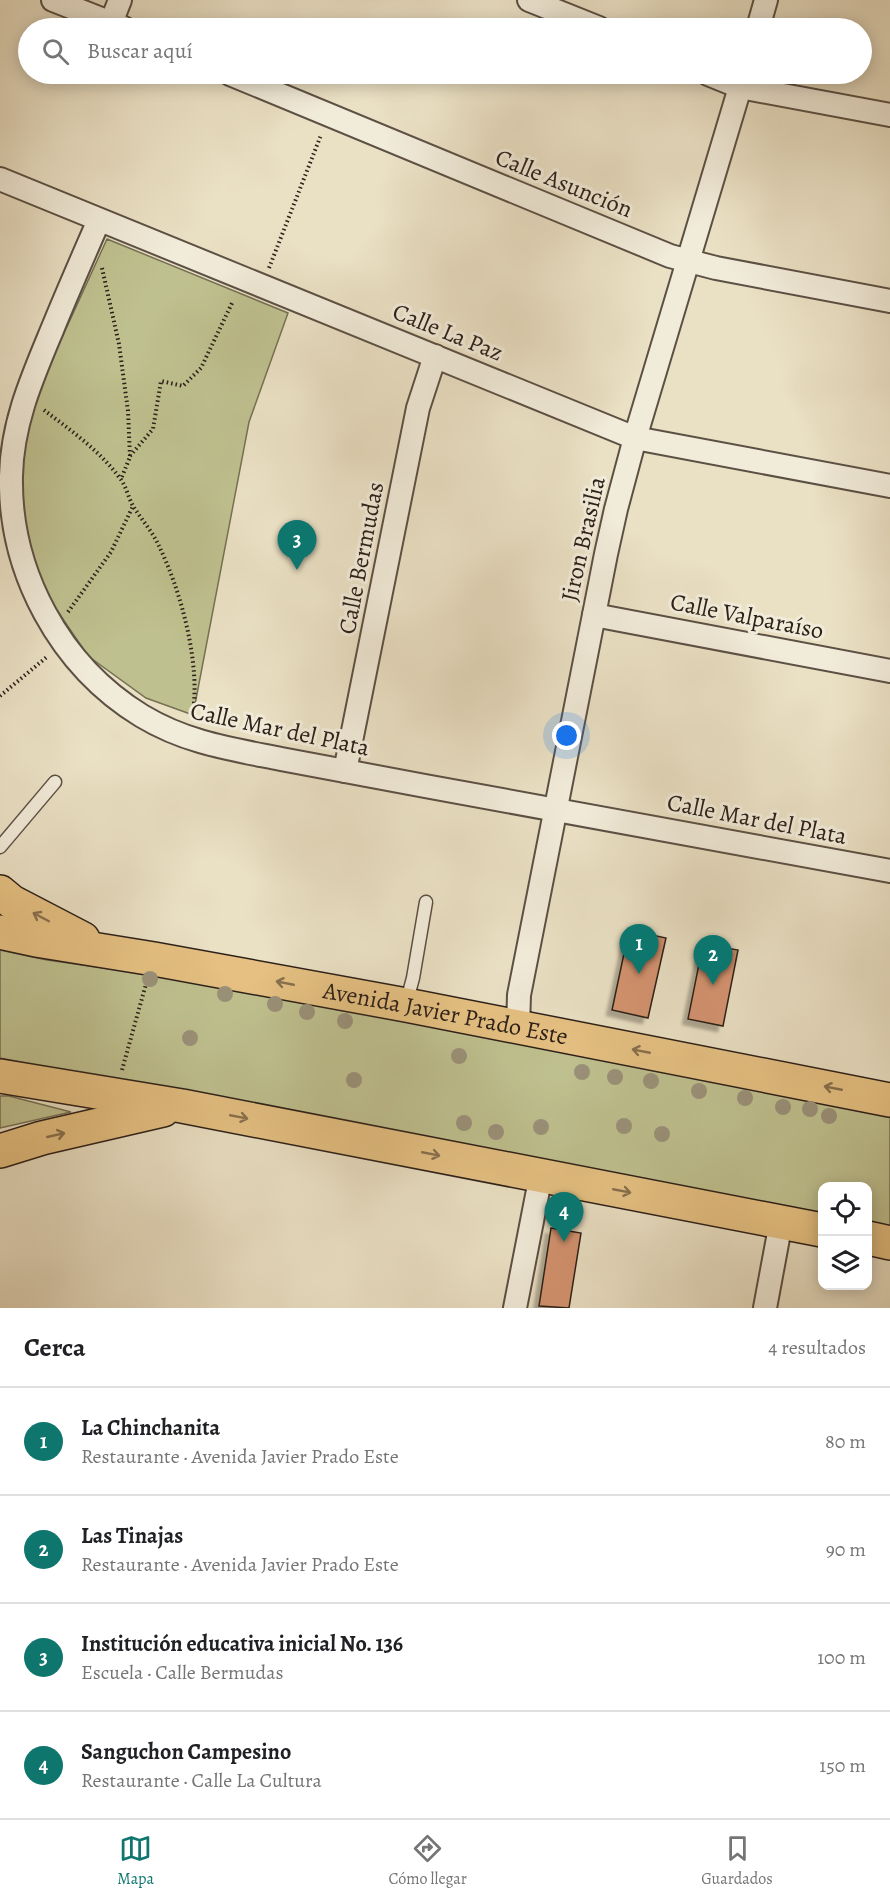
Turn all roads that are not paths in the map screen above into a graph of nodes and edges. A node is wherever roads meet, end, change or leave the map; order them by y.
1 (53, 0) edge
2 (120, 0) edge
3 (529, 0) edge
4 (766, 0) edge
5 (97, 18) edge
6 (118, 18) edge
7 (573, 18) edge
8 (761, 18) edge
9 (254, 84) edge
10 (741, 84) edge
11 (759, 84) edge
12 (890, 115) edge
13 (0, 179) edge
14 (95, 229) junction
15 (688, 262) junction
16 (890, 301) edge
17 (435, 356) junction
18 (636, 438) junction
19 (890, 486) edge
20 (594, 615) junction
21 (890, 670) edge
22 (345, 771) junction
23 (55, 782) dead end
24 (556, 809) junction
25 (0, 847) edge
26 (890, 871) edge
27 (0, 892) edge
28 (426, 902) dead end
29 (0, 932) edge
30 (154, 959) junction
31 (406, 1005) junction
32 (518, 1027) junction
33 (0, 1076) edge
34 (890, 1100) edge
35 (182, 1106) junction
36 (0, 1151) edge
37 (541, 1175) junction
38 (781, 1222) junction
39 (818, 1229) edge
40 (872, 1239) edge
41 (890, 1243) edge
42 (515, 1308) edge
43 (765, 1308) edge

1 - 5 street
2 - 6 street
3 - 7 street
4 - 8 street
9 - 15 street, Calle Asunción
10 - 15 street, Jiron Brasilia
11 - 12 street
13 - 14 street, Calle La Paz
14 - 17 street, Calle La Paz
14 - 22 street, Calle Mar del Plata
15 - 16 street, Calle Asunción
15 - 18 street, Jiron Brasilia
17 - 18 street, Calle La Paz
17 - 22 street, Calle Bermudas
18 - 19 street, Calle La Paz
18 - 20 street, Jiron Brasilia
20 - 21 street, Calle Valparaíso
20 - 24 street, Jiron Brasilia
22 - 24 street, Calle Mar del Plata
23 - 25 lane
24 - 26 street, Calle Mar del Plata
24 - 32 street, Jiron Brasilia
30 -> 27 main road
28 - 31 lane
29 - 30 main road, Avenida Javier Prado Este
31 -> 30 main road, Avenida Javier Prado Este
31 - 32 main road, Avenida Javier Prado Este
34 -> 32 main road, Avenida Javier Prado Este
33 - 35 main road
36 -> 35 main road
35 -> 37 main road
37 -> 38 main road
37 - 42 street
38 - 39 main road
38 - 43 street
40 - 41 main road

